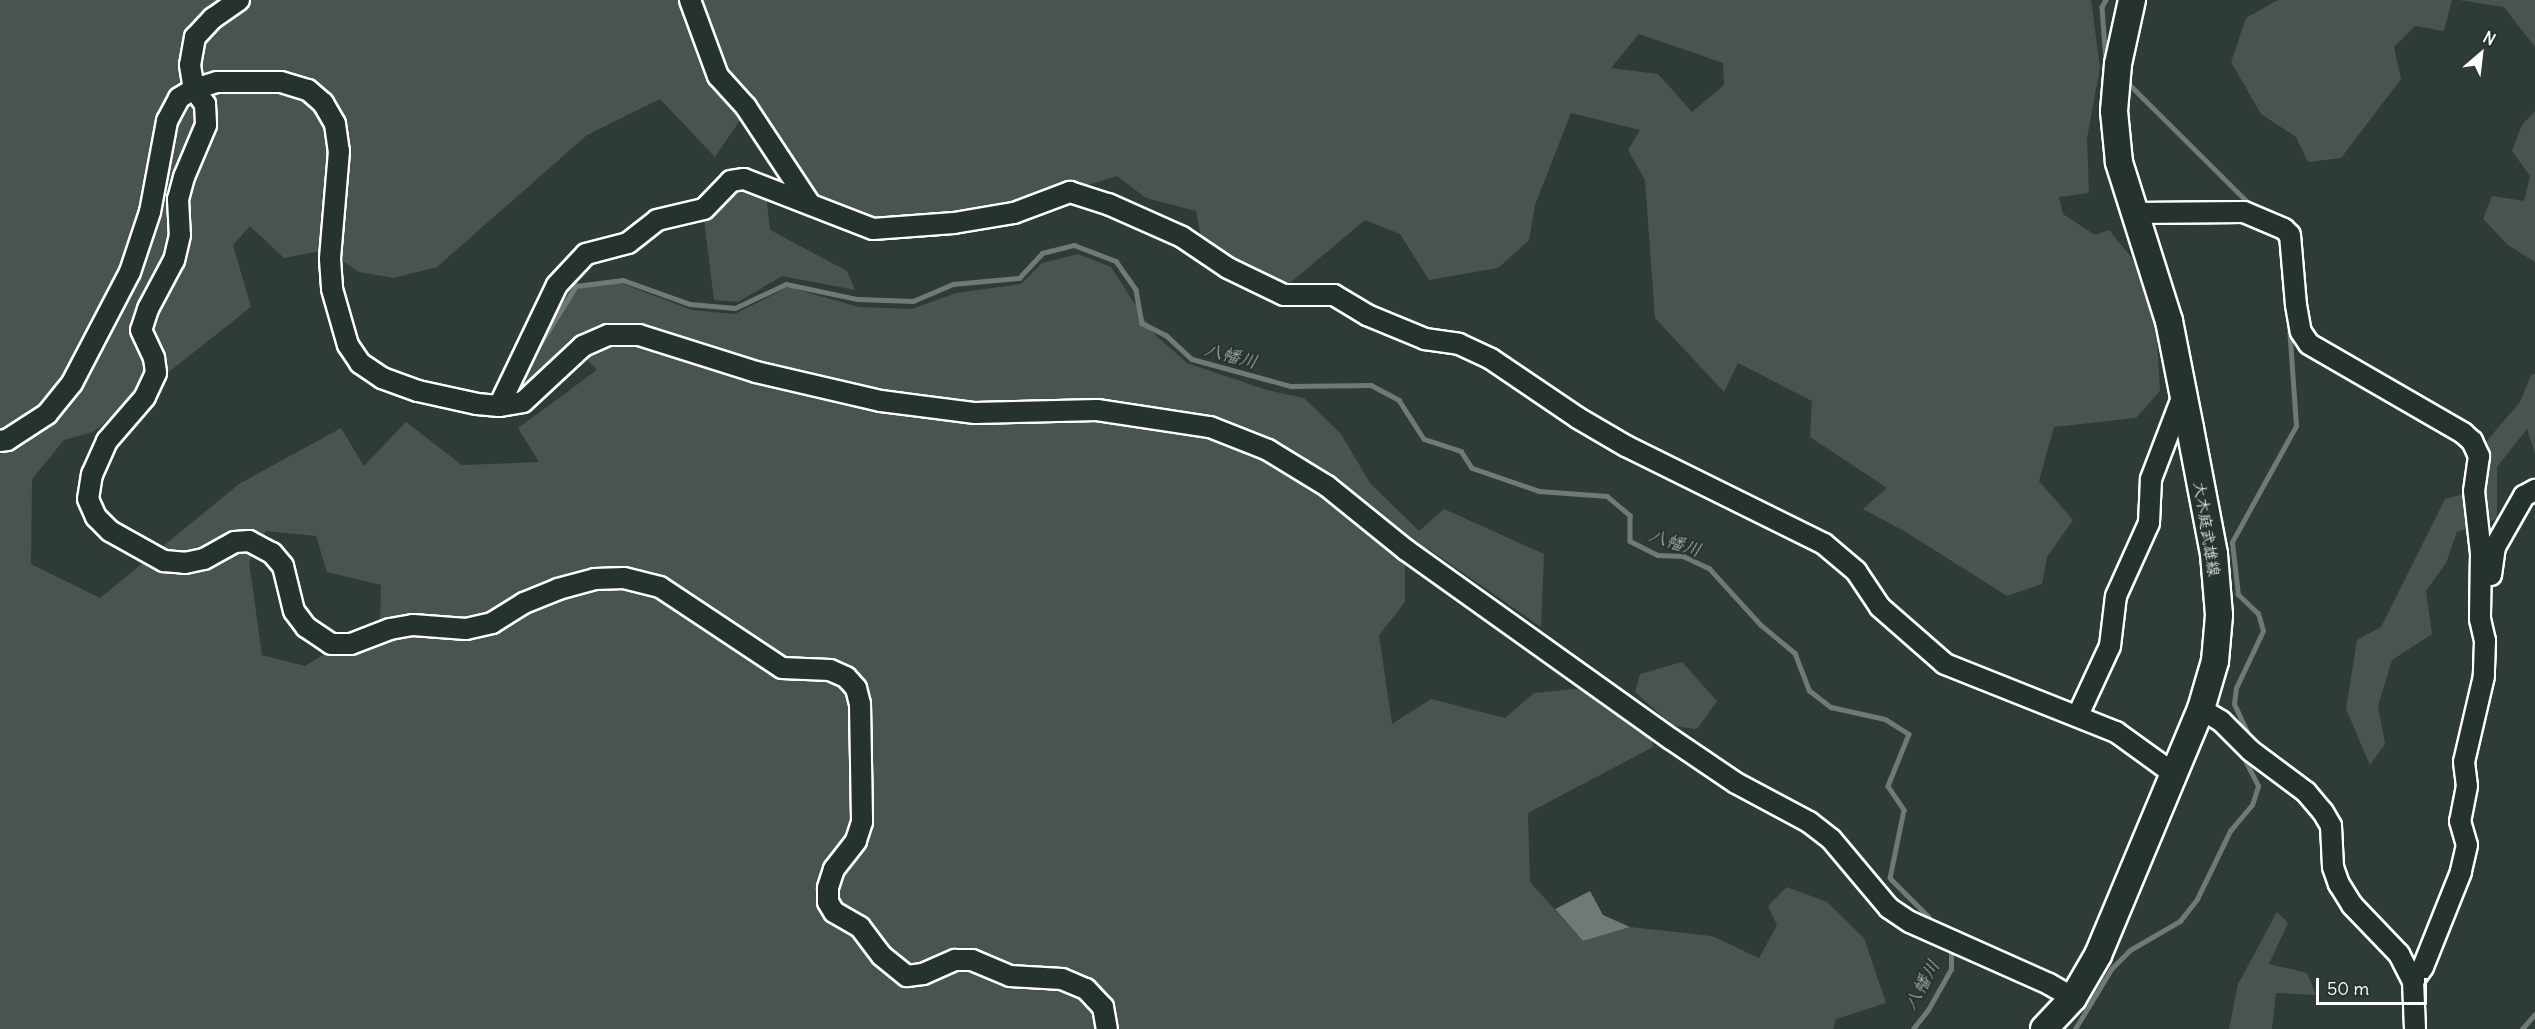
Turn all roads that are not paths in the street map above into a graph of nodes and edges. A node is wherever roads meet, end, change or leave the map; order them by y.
1 (239, 0) edge
2 (690, 0) edge
3 (2132, 0) edge
4 (194, 89) junction
5 (810, 204) junction
6 (2135, 213) junction
7 (2183, 395) junction
8 (499, 406) junction
9 (0, 441) edge
10 (2535, 490) edge
11 (2480, 599) junction
12 (2201, 708) junction
13 (2078, 715) junction
14 (2174, 774) junction
15 (2413, 981) junction
16 (2073, 998) junction
17 (2048, 1028) edge
18 (1107, 1029) edge
19 (2415, 1029) edge

1 - 4 street
2 - 5 street
3 - 6 main road, 大木庭武雄線
4 - 8 street
4 - 9 street
4 - 18 street
5 - 8 street
5 - 13 street
6 - 7 main road, 大木庭武雄線
6 - 11 street
7 - 12 main road, 大木庭武雄線
7 - 13 street
8 - 16 street
10 - 11 street
11 - 15 street
12 - 14 main road, 大木庭武雄線
12 - 15 street
13 - 14 street
14 - 16 main road, 大木庭武雄線
15 - 19 street
16 - 17 main road, 大木庭武雄線

